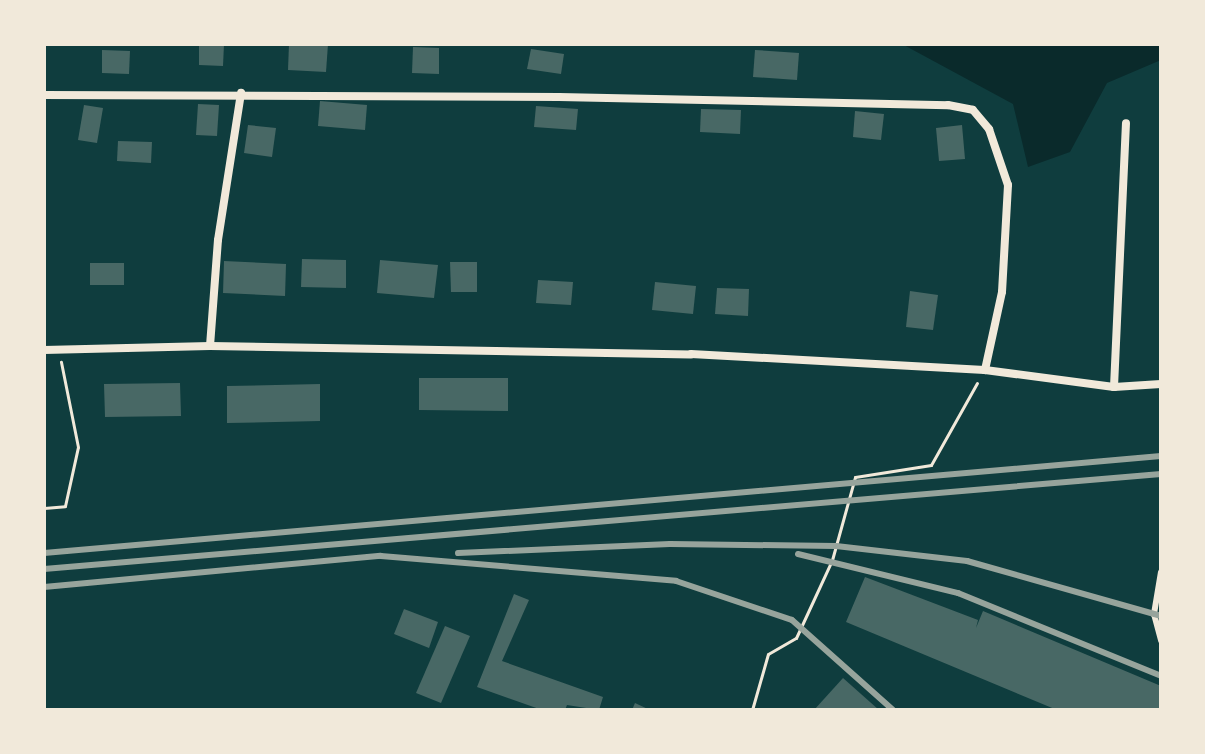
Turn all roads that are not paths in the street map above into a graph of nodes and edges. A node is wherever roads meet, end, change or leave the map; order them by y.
1 (241, 93) junction
2 (44, 95) edge
3 (1126, 123) dead end
4 (210, 346) junction
5 (44, 350) edge
6 (985, 370) junction
7 (1161, 384) edge
8 (1114, 387) junction
9 (1161, 572) edge
10 (1161, 641) edge

1 - 2 street
1 - 4 street
1 - 6 street
3 - 8 street
4 - 5 street
4 - 6 street
6 - 8 street
7 - 8 street
9 - 10 lane

